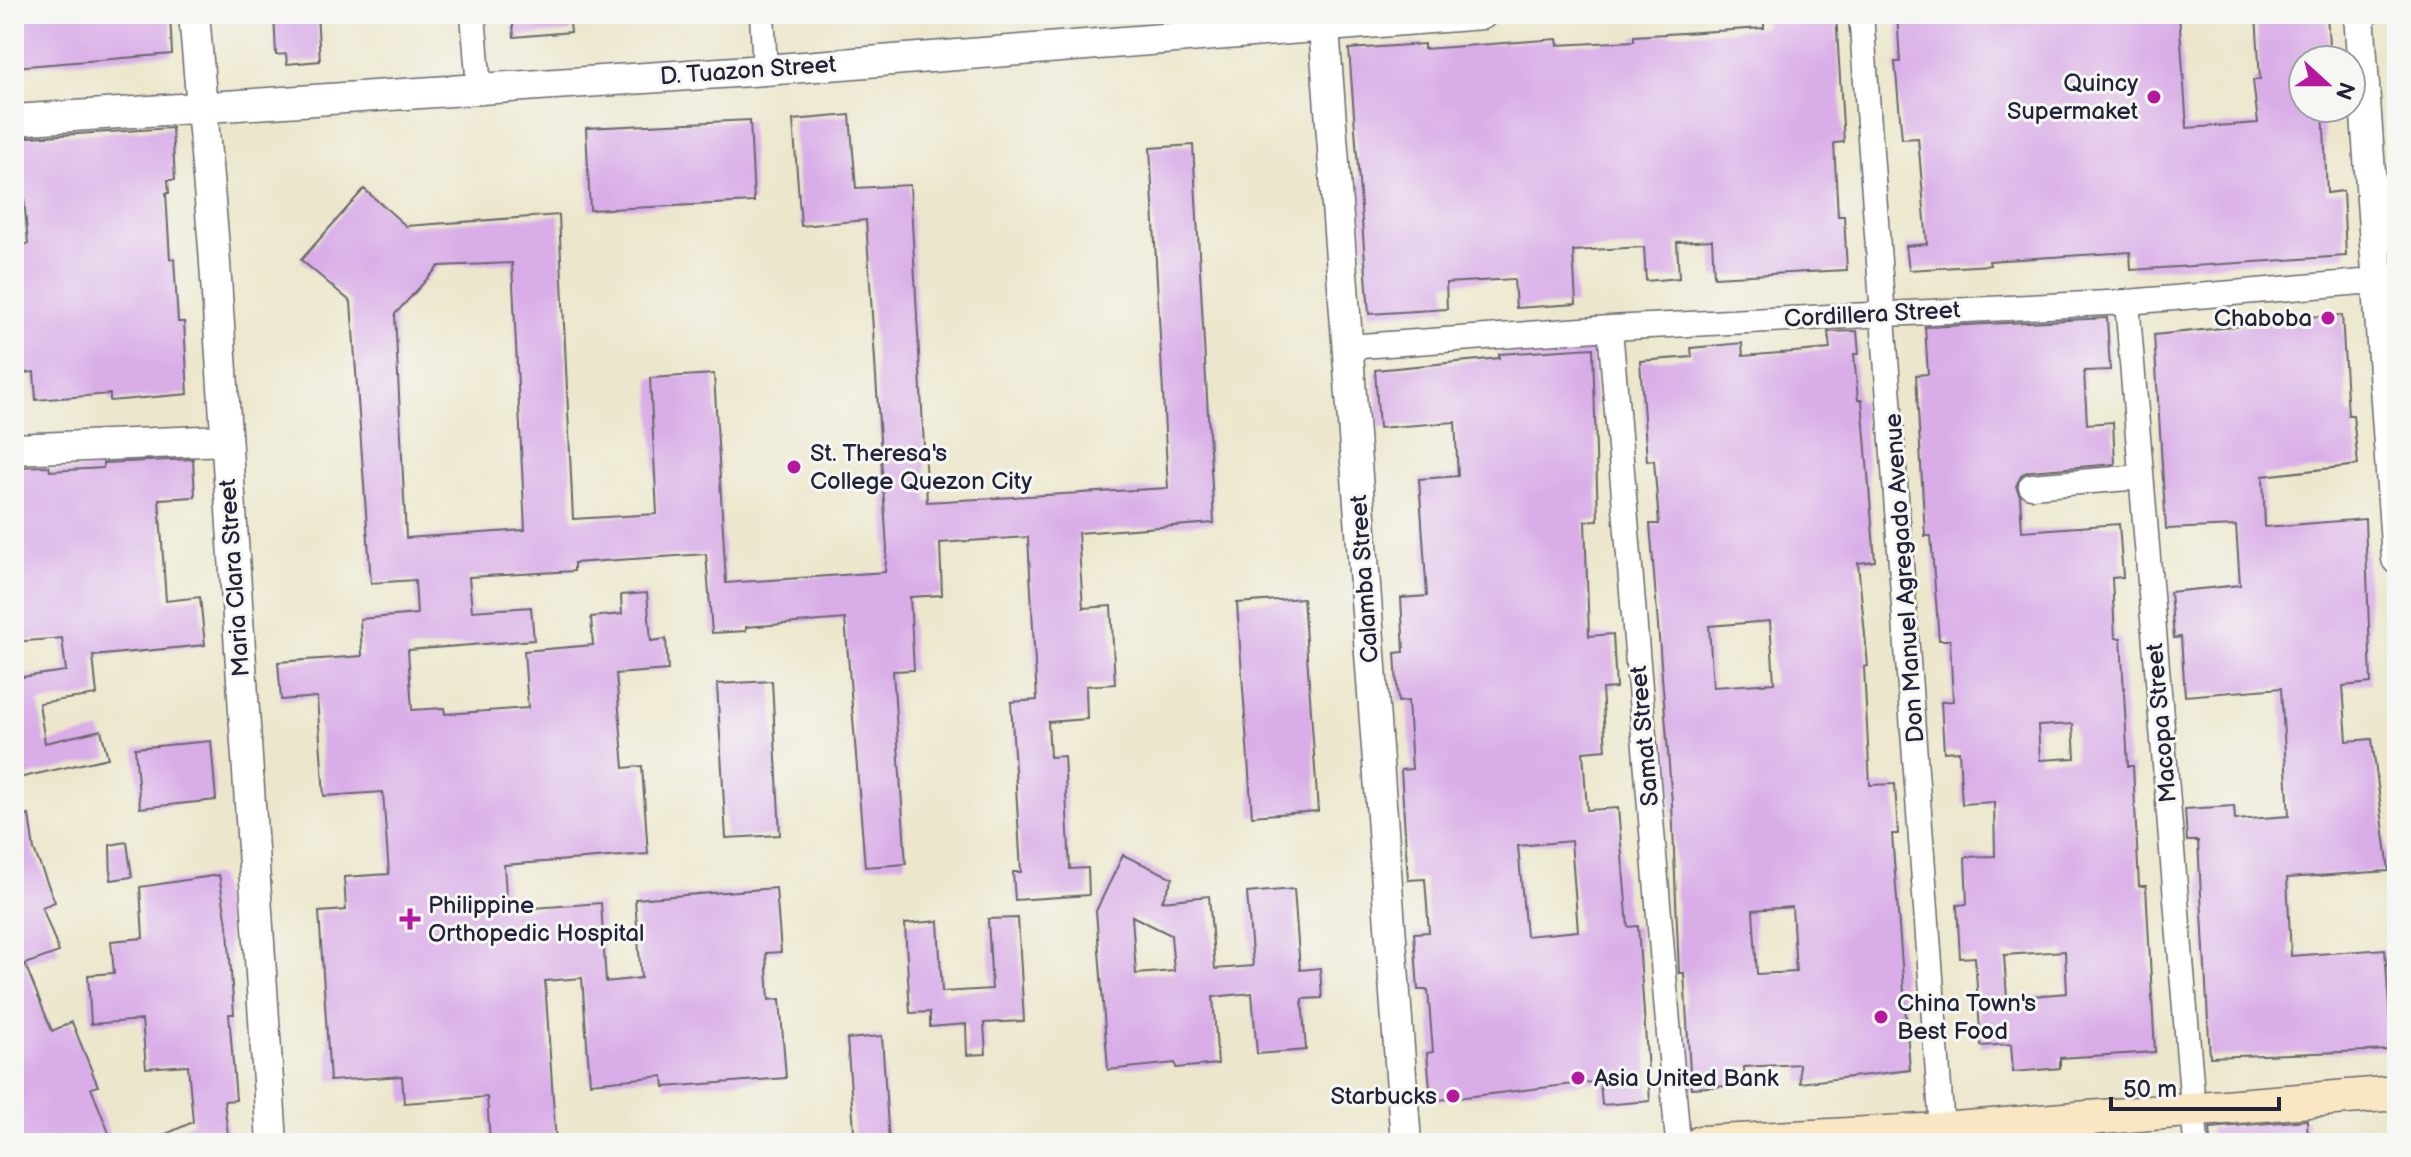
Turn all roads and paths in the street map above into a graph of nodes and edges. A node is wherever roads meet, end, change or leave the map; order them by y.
1 (194, 14) edge
2 (473, 14) edge
3 (762, 14) edge
4 (1482, 14) edge
5 (1861, 14) edge
6 (2359, 14) edge
7 (1323, 20) edge
8 (765, 70) junction
9 (479, 88) junction
10 (202, 107) junction
11 (14, 120) edge
12 (2386, 280) edge
13 (2127, 302) junction
14 (1885, 313) junction
15 (1610, 328) junction
16 (1347, 347) junction
17 (225, 440) junction
18 (14, 449) edge
19 (2394, 474) edge
20 (2141, 477) junction
21 (2031, 486) dead end
22 (2397, 559) edge
23 (2397, 1093) edge
24 (2193, 1109) junction
25 (1943, 1136) edge
26 (272, 1143) edge
27 (1406, 1143) edge
28 (1678, 1143) edge
29 (1701, 1143) edge
30 (2196, 1143) edge

1 - 10 street, Maria Clara Street
2 - 9 street
3 - 8 street
4 - 7 street, D. Tuazon Street
5 - 14 street, Don Manuel Agregado Avenue
6 - 12 street
7 - 8 street, D. Tuazon Street
7 - 16 street, Calamba Street
8 - 9 street, D. Tuazon Street
9 - 10 street, D. Tuazon Street
10 - 11 street, D. Tuazon Street
10 - 17 street, Maria Clara Street
12 - 13 street, Cordillera Street
12 - 19 street
13 - 14 street, Cordillera Street
13 - 20 street, Macopa Street
14 - 15 street, Cordillera Street
14 - 25 street, Don Manuel Agregado Avenue
15 - 16 street, Cordillera Street
15 - 28 street, Samat Street
16 - 27 street, Calamba Street
17 - 18 street
17 - 26 street, Maria Clara Street
19 - 22 street
20 - 21 street
20 - 24 street, Macopa Street
23 - 24 main road
24 - 25 main road
24 - 30 street, Macopa Street
25 - 29 main road

